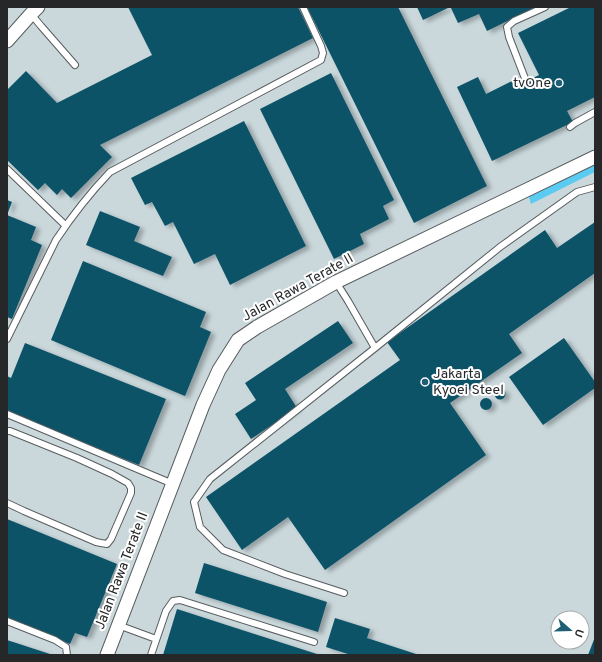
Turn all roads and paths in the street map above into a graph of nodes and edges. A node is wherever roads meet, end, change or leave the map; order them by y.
1 (302, 7) edge
2 (544, 7) edge
3 (35, 10) edge
4 (7, 41) edge
5 (75, 65) dead end
6 (526, 81) dead end
7 (595, 112) edge
8 (570, 127) dead end
9 (595, 157) edge
10 (7, 168) edge
11 (595, 187) edge
12 (65, 225) junction
13 (336, 282) junction
14 (7, 339) edge
15 (375, 348) junction
16 (7, 414) edge
17 (7, 431) edge
18 (173, 484) junction
19 (7, 503) edge
20 (344, 593) dead end
21 (7, 621) edge
22 (118, 624) junction
23 (156, 639) junction
24 (314, 642) dead end
25 (67, 655) edge
26 (106, 655) edge
27 (151, 655) edge

1 - 12 lane
2 - 6 lane
3 - 4 street
3 - 5 lane
7 - 8 lane
9 - 13 street, Jalan Rawa Terate II
10 - 12 lane
11 - 15 lane
12 - 14 lane
13 - 15 lane
13 - 18 street, Jalan Rawa Terate II
15 - 20 lane
16 - 18 lane
17 - 19 lane
18 - 22 street, Jalan Rawa Terate II
21 - 25 lane
22 - 23 lane
22 - 26 street, Jalan Rawa Terate II
23 - 24 lane
23 - 27 lane

